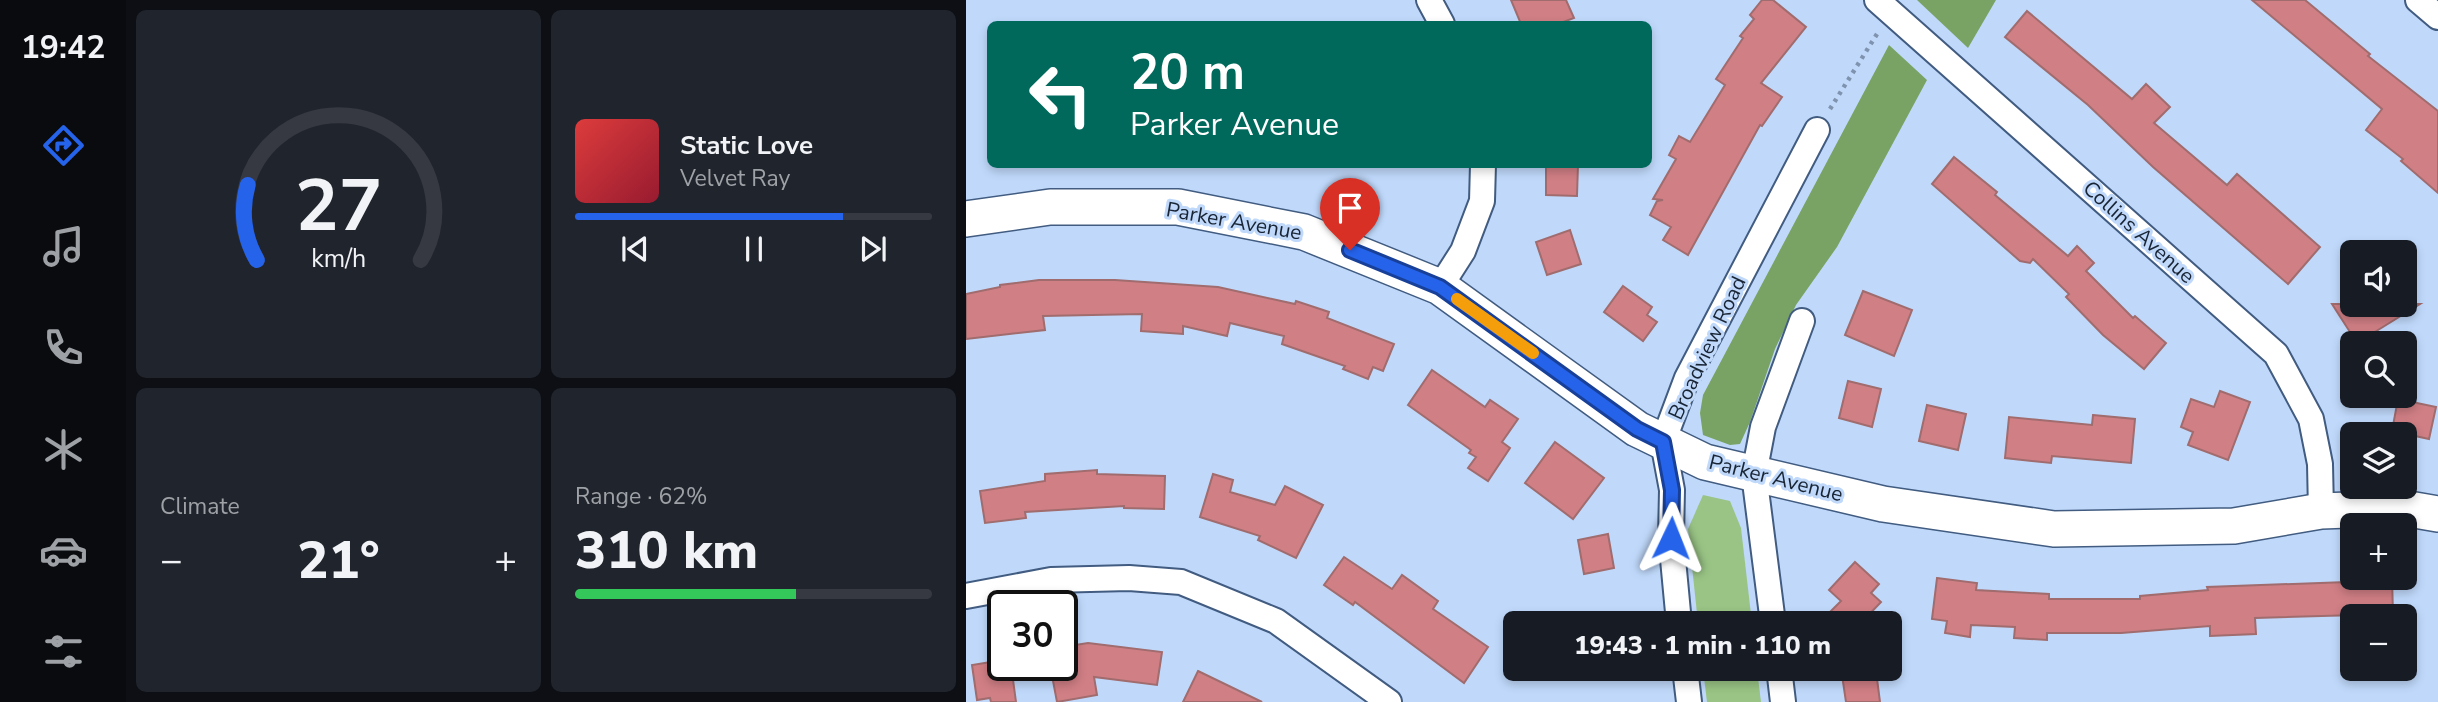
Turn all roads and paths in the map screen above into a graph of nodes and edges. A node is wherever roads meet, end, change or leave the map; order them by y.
1 (1429, 0) edge
2 (1877, 0) edge
3 (2418, 0) edge
4 (2438, 18) edge
5 (1440, 21) edge
6 (1877, 33) dead end
7 (1817, 130) joint
8 (1483, 168) edge
9 (966, 219) edge
10 (1440, 287) junction
11 (1802, 321) dead end
12 (1663, 442) junction
13 (1754, 474) junction
14 (2321, 511) junction
15 (2438, 514) edge
16 (966, 596) edge
17 (1678, 611) edge
18 (1771, 611) edge
19 (1687, 681) edge
20 (1781, 681) edge
21 (1389, 702) edge
22 (1689, 702) edge
23 (1783, 702) edge

1 - 5 street
2 - 14 street, Collins Avenue
3 - 4 street
6 - 7 path
7 - 12 street, Broadview Road
8 - 10 street
9 - 10 street, Parker Avenue
10 - 12 street, Parker Avenue
11 - 13 street
12 - 13 street, Parker Avenue
12 - 17 street, Broadview Road
13 - 14 street, Parker Avenue
13 - 18 street
14 - 15 street, Parker Avenue
16 - 21 street
19 - 22 street
20 - 23 street

